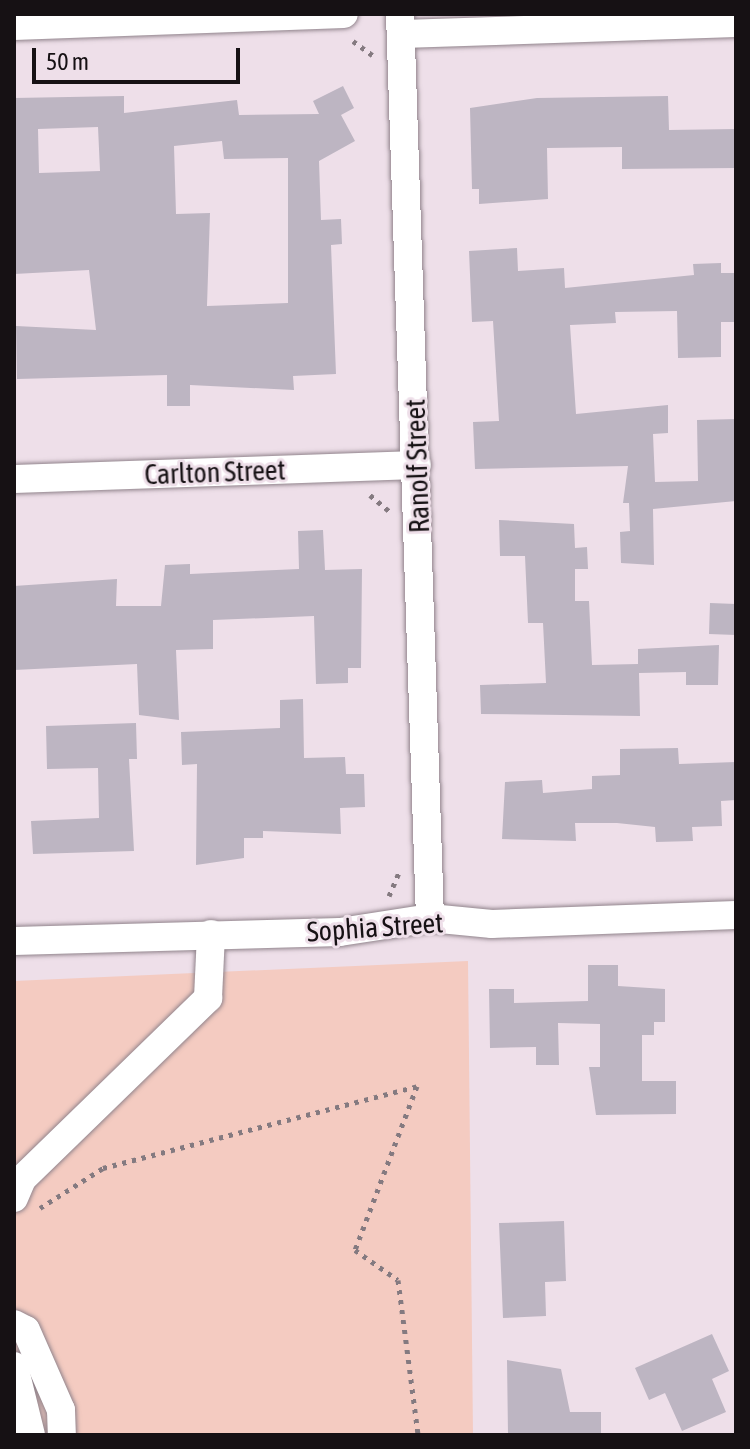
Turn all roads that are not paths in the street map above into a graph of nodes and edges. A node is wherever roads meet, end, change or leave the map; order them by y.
1 (736, 23) edge
2 (401, 24) edge
3 (341, 25) edge
4 (14, 26) edge
5 (417, 465) junction
6 (14, 479) edge
7 (736, 915) edge
8 (430, 918) junction
9 (211, 934) junction
10 (14, 941) edge
11 (20, 1207) edge
12 (14, 1324) edge
13 (14, 1366) edge
14 (31, 1435) edge
15 (62, 1435) edge

1 - 2 street
2 - 5 street, Ranolf Street
3 - 4 street
5 - 6 street, Carlton Street
5 - 8 street, Ranolf Street
7 - 8 street, Sophia Street
8 - 9 street, Sophia Street
9 - 10 street, Sophia Street
9 - 11 street
12 - 15 street
13 - 14 street

